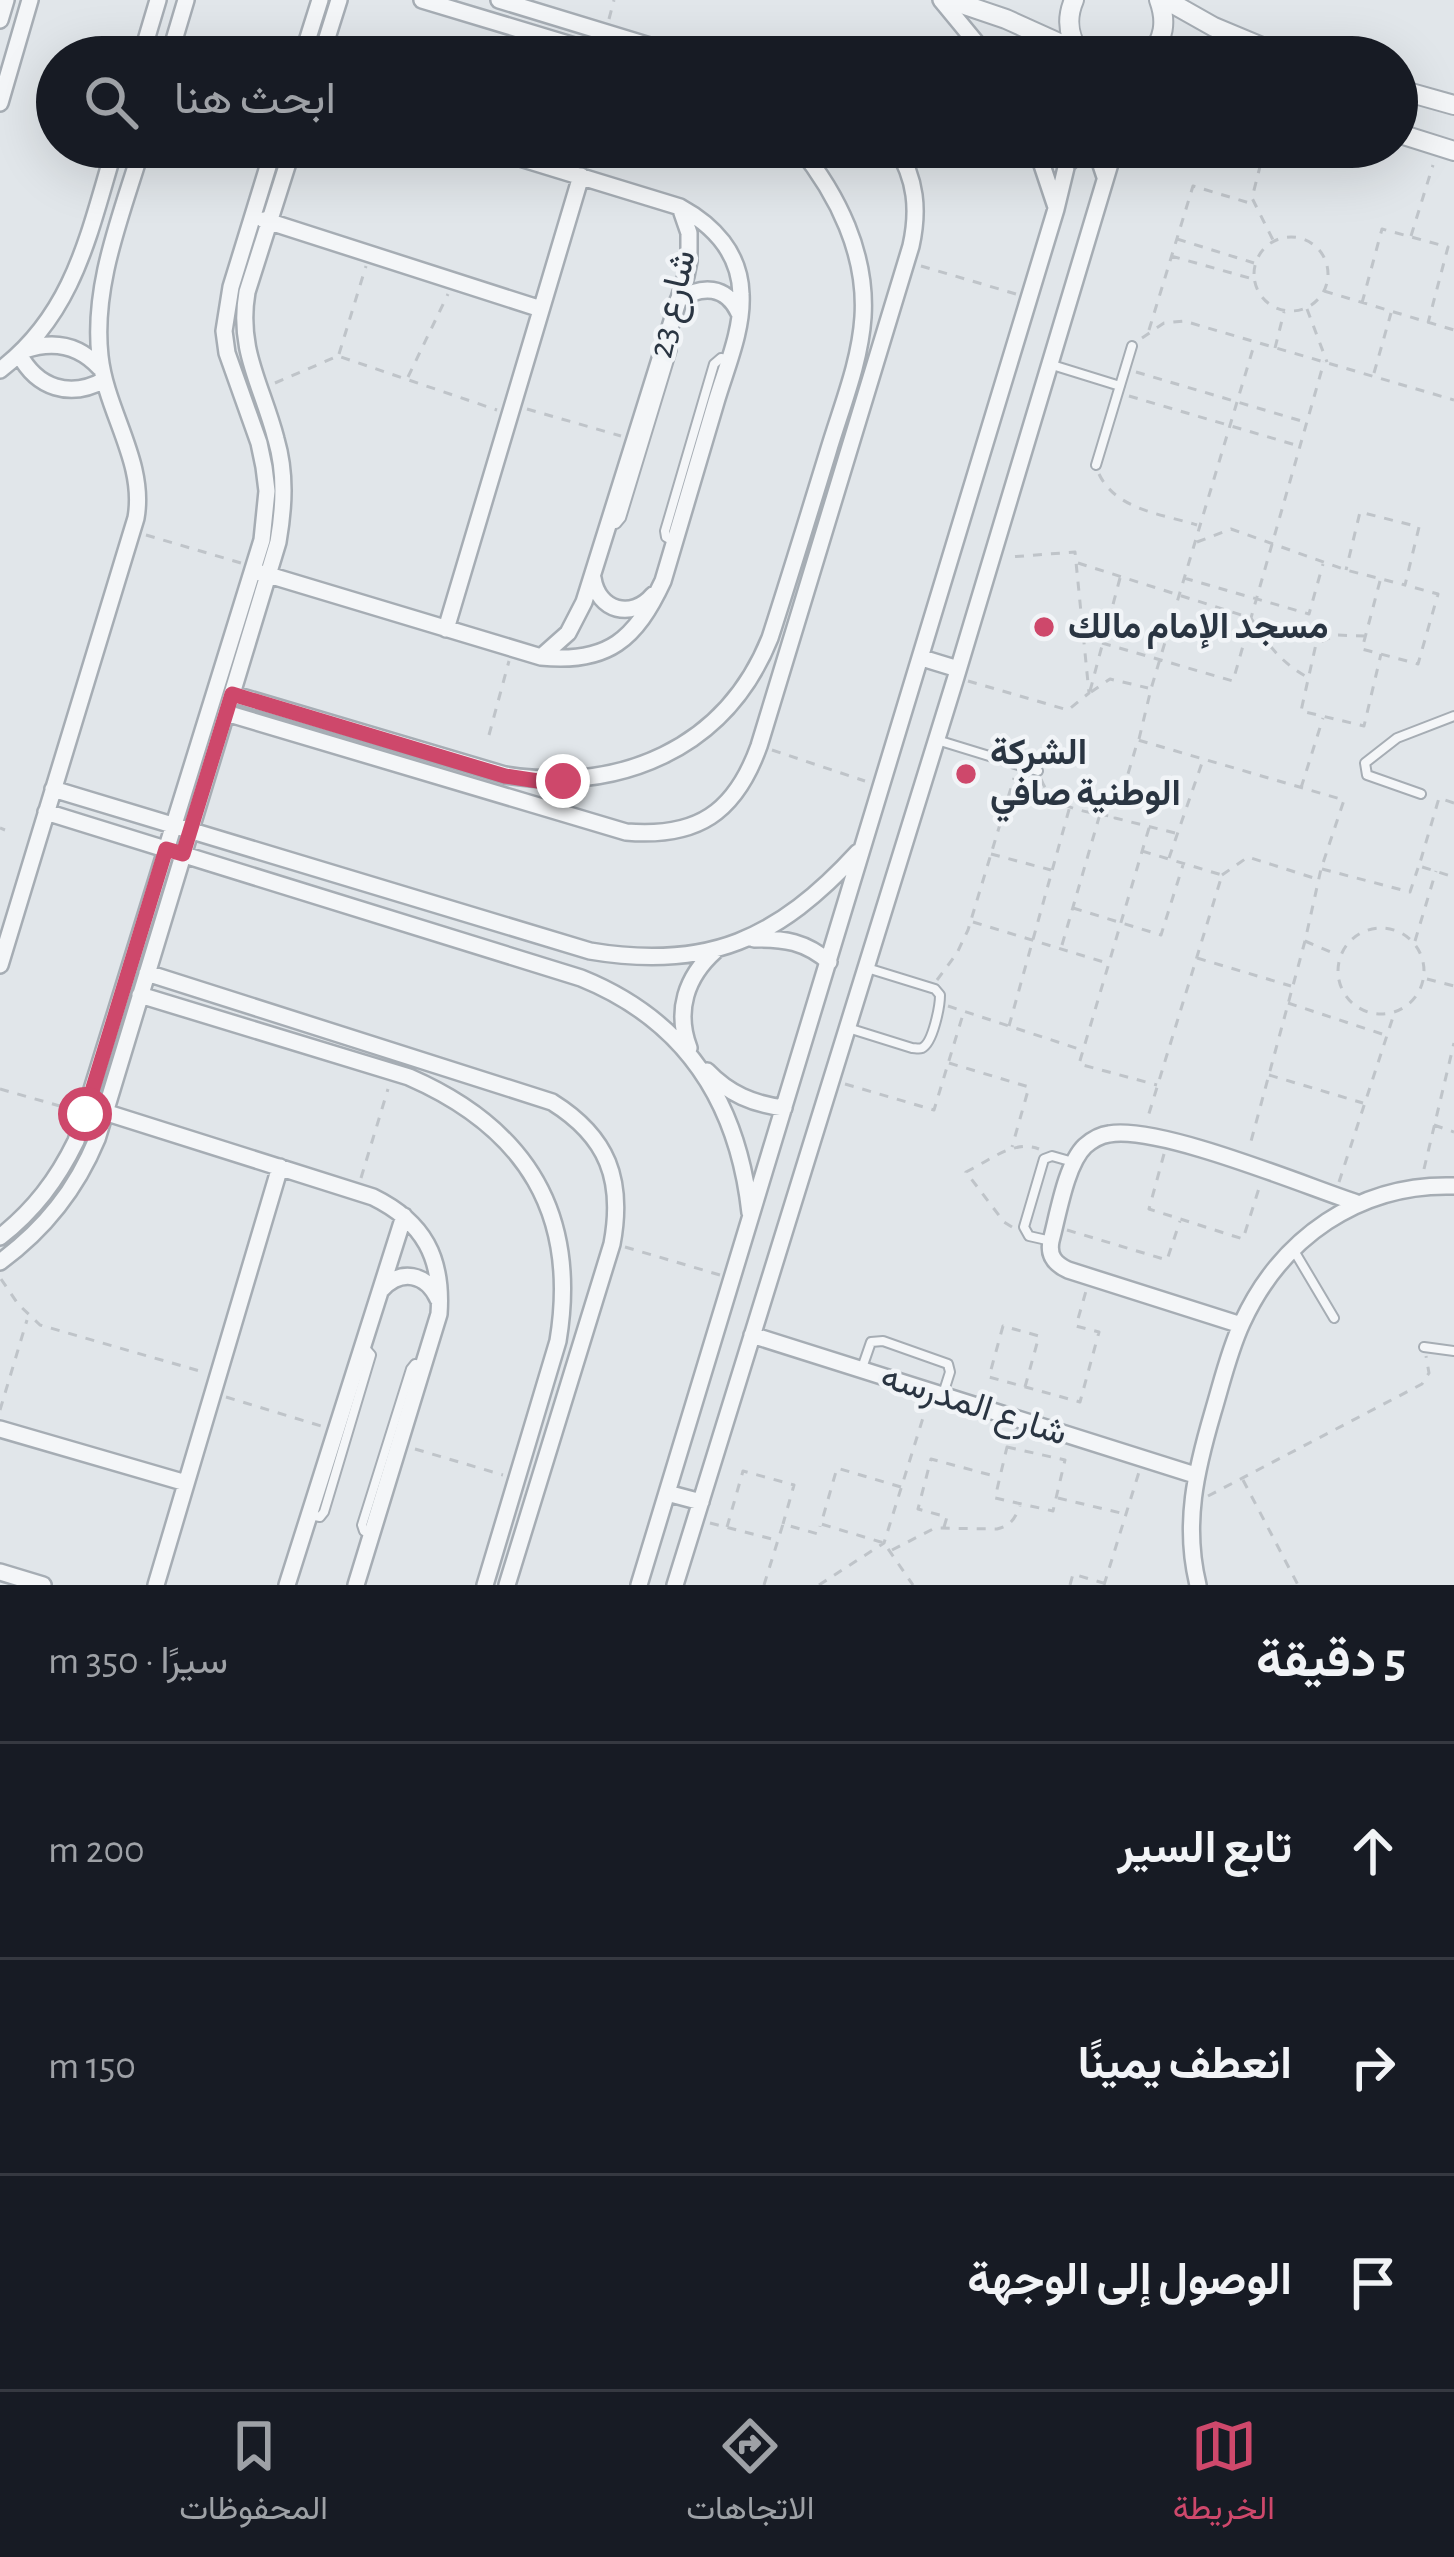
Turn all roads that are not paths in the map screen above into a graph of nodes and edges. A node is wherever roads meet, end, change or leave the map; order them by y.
1 (30, 0) edge
2 (158, 0) edge
3 (187, 0) edge
4 (320, 0) edge
5 (339, 0) edge
6 (422, 0) edge
7 (499, 0) edge
8 (952, 0) edge
9 (1074, 0) edge
10 (1162, 0) edge
11 (148, 36) edge
12 (176, 36) edge
13 (309, 36) edge
14 (328, 36) edge
15 (541, 36) edge
16 (618, 36) edge
17 (975, 36) edge
18 (1040, 36) edge
19 (1071, 36) edge
20 (1161, 36) edge
21 (1235, 36) edge
22 (1418, 94) edge
23 (0, 103) edge
24 (1454, 105) edge
25 (108, 168) edge
26 (136, 168) edge
27 (270, 168) edge
28 (284, 168) edge
29 (554, 168) edge
30 (814, 168) edge
31 (907, 168) edge
32 (1043, 168) edge
33 (1066, 168) edge
34 (1102, 168) edge
35 (1108, 168) edge
36 (580, 176) junction
37 (1105, 176) junction
38 (680, 207) junction
39 (1056, 208) junction
40 (261, 219) junction
41 (678, 301) junction
42 (541, 309) junction
43 (740, 316) junction
44 (666, 340) junction
45 (1132, 346) road end
46 (22, 352) junction
47 (1048, 364) junction
48 (0, 370) edge
49 (103, 375) junction
50 (1119, 389) junction
51 (1096, 465) road end
52 (815, 495) junction
53 (834, 500) junction
54 (609, 524) junction
55 (258, 571) junction
56 (592, 575) junction
57 (663, 581) junction
58 (446, 628) junction
59 (541, 657) junction
60 (922, 658) junction
61 (957, 673) junction
62 (232, 694) junction
63 (226, 713) junction
64 (1454, 716) edge
65 (936, 740) junction
66 (1038, 771) road end
67 (53, 789) junction
68 (1421, 794) dead end
69 (46, 812) junction
70 (182, 827) junction
71 (864, 845) junction
72 (175, 852) junction
73 (745, 939) junction
74 (717, 949) junction
75 (829, 962) junction
76 (0, 965) edge
77 (866, 968) junction
78 (147, 973) junction
79 (140, 995) junction
80 (847, 1028) junction
81 (693, 1057) junction
82 (784, 1108) junction
83 (86, 1110) junction
84 (105, 1112) junction
85 (1074, 1162) junction
86 (280, 1167) junction
87 (1454, 1186) edge
88 (1357, 1203) junction
89 (404, 1216) junction
90 (750, 1220) junction
91 (1053, 1234) junction
92 (0, 1238) edge
93 (1293, 1247) junction
94 (0, 1262) edge
95 (380, 1292) junction
96 (439, 1314) junction
97 (1334, 1318) dead end
98 (1241, 1325) junction
99 (752, 1335) junction
100 (363, 1346) junction
101 (1424, 1347) road end
102 (1454, 1351) edge
103 (424, 1366) junction
104 (861, 1369) junction
105 (937, 1393) junction
106 (0, 1429) edge
107 (1195, 1475) junction
108 (516, 1480) junction
109 (186, 1484) junction
110 (537, 1489) junction
111 (667, 1493) junction
112 (698, 1511) junction
113 (310, 1515) junction
114 (372, 1534) junction
115 (0, 1572) edge
116 (292, 1580) edge
117 (43, 1585) edge
118 (156, 1585) edge
119 (356, 1585) edge
120 (485, 1585) edge
121 (507, 1585) edge
122 (639, 1585) edge
123 (675, 1585) edge
124 (1198, 1585) edge

1 - 23 street
2 - 11 street
3 - 12 street
4 - 13 street
5 - 14 street
6 - 15 street
7 - 16 street
8 - 17 street
8 - 18 street
9 - 19 street
10 - 20 street
10 - 21 street
22 - 24 street
25 - 46 street
26 - 49 street
27 - 40 street
28 - 40 street
29 - 36 street
30 - 52 street
31 - 53 street
32 - 39 street
33 - 39 street
34 - 37 street
35 - 37 street
36 - 38 street
36 - 42 street
37 - 47 street
38 - 41 street, شارع 23
38 - 43 street, شارع 23
39 - 60 street
40 - 42 street
40 - 55 street
40 - 55 street
41 - 43 street
41 - 44 street, شارع 23
42 - 58 street
43 - 57 street, شارع 23
44 - 54 street, شارع 23
44 - 54 lane
45 - 50 lane
46 - 48 street
46 - 49 street
46 - 49 street
47 - 50 lane
47 - 61 street
49 - 67 street
50 - 51 lane
52 - 53 street
52 - 62 street
53 - 63 street
54 - 56 street, شارع 23
55 - 58 street
55 - 62 street
55 - 70 street
56 - 57 street
56 - 59 street, شارع 23
57 - 59 street, شارع 23
58 - 59 street
60 - 61 street
60 - 71 street
61 - 65 street
62 - 63 street
63 - 70 street
64 - 68 lane
65 - 66 lane
65 - 77 street
67 - 69 street
67 - 70 street
69 - 72 street
69 - 76 street
70 - 72 street
70 - 74 street
71 - 73 street
71 - 75 street
72 - 78 street
72 - 81 street
72 - 83 street
73 - 74 street
73 - 75 street
74 - 81 street
75 - 82 street
77 - 80 street
77 - 80 lane
78 - 79 street
78 - 110 street
79 - 84 street
79 - 108 street
80 - 99 street
81 - 82 street
81 - 90 street
82 - 90 street
83 - 84 street
83 - 92 street
84 - 86 street
84 - 94 street
85 - 88 street
85 - 91 street
85 - 91 lane
86 - 89 street
86 - 109 street
87 - 88 street
88 - 93 street
89 - 95 street
89 - 96 street
90 - 111 street
91 - 98 street
93 - 97 lane
93 - 98 street
95 - 96 street
95 - 100 street
96 - 103 street
98 - 107 street
99 - 104 street, شارع المدرسه
99 - 112 street
100 - 113 street
100 - 113 lane
101 - 102 lane
103 - 114 street
103 - 114 lane
104 - 105 street, شارع المدرسه
104 - 105 lane
105 - 107 street, شارع المدرسه
106 - 109 street
107 - 124 street
108 - 110 street
108 - 120 street
109 - 118 street
110 - 121 street
111 - 112 street
111 - 122 street
112 - 123 street
113 - 116 street
114 - 119 street
115 - 117 street

